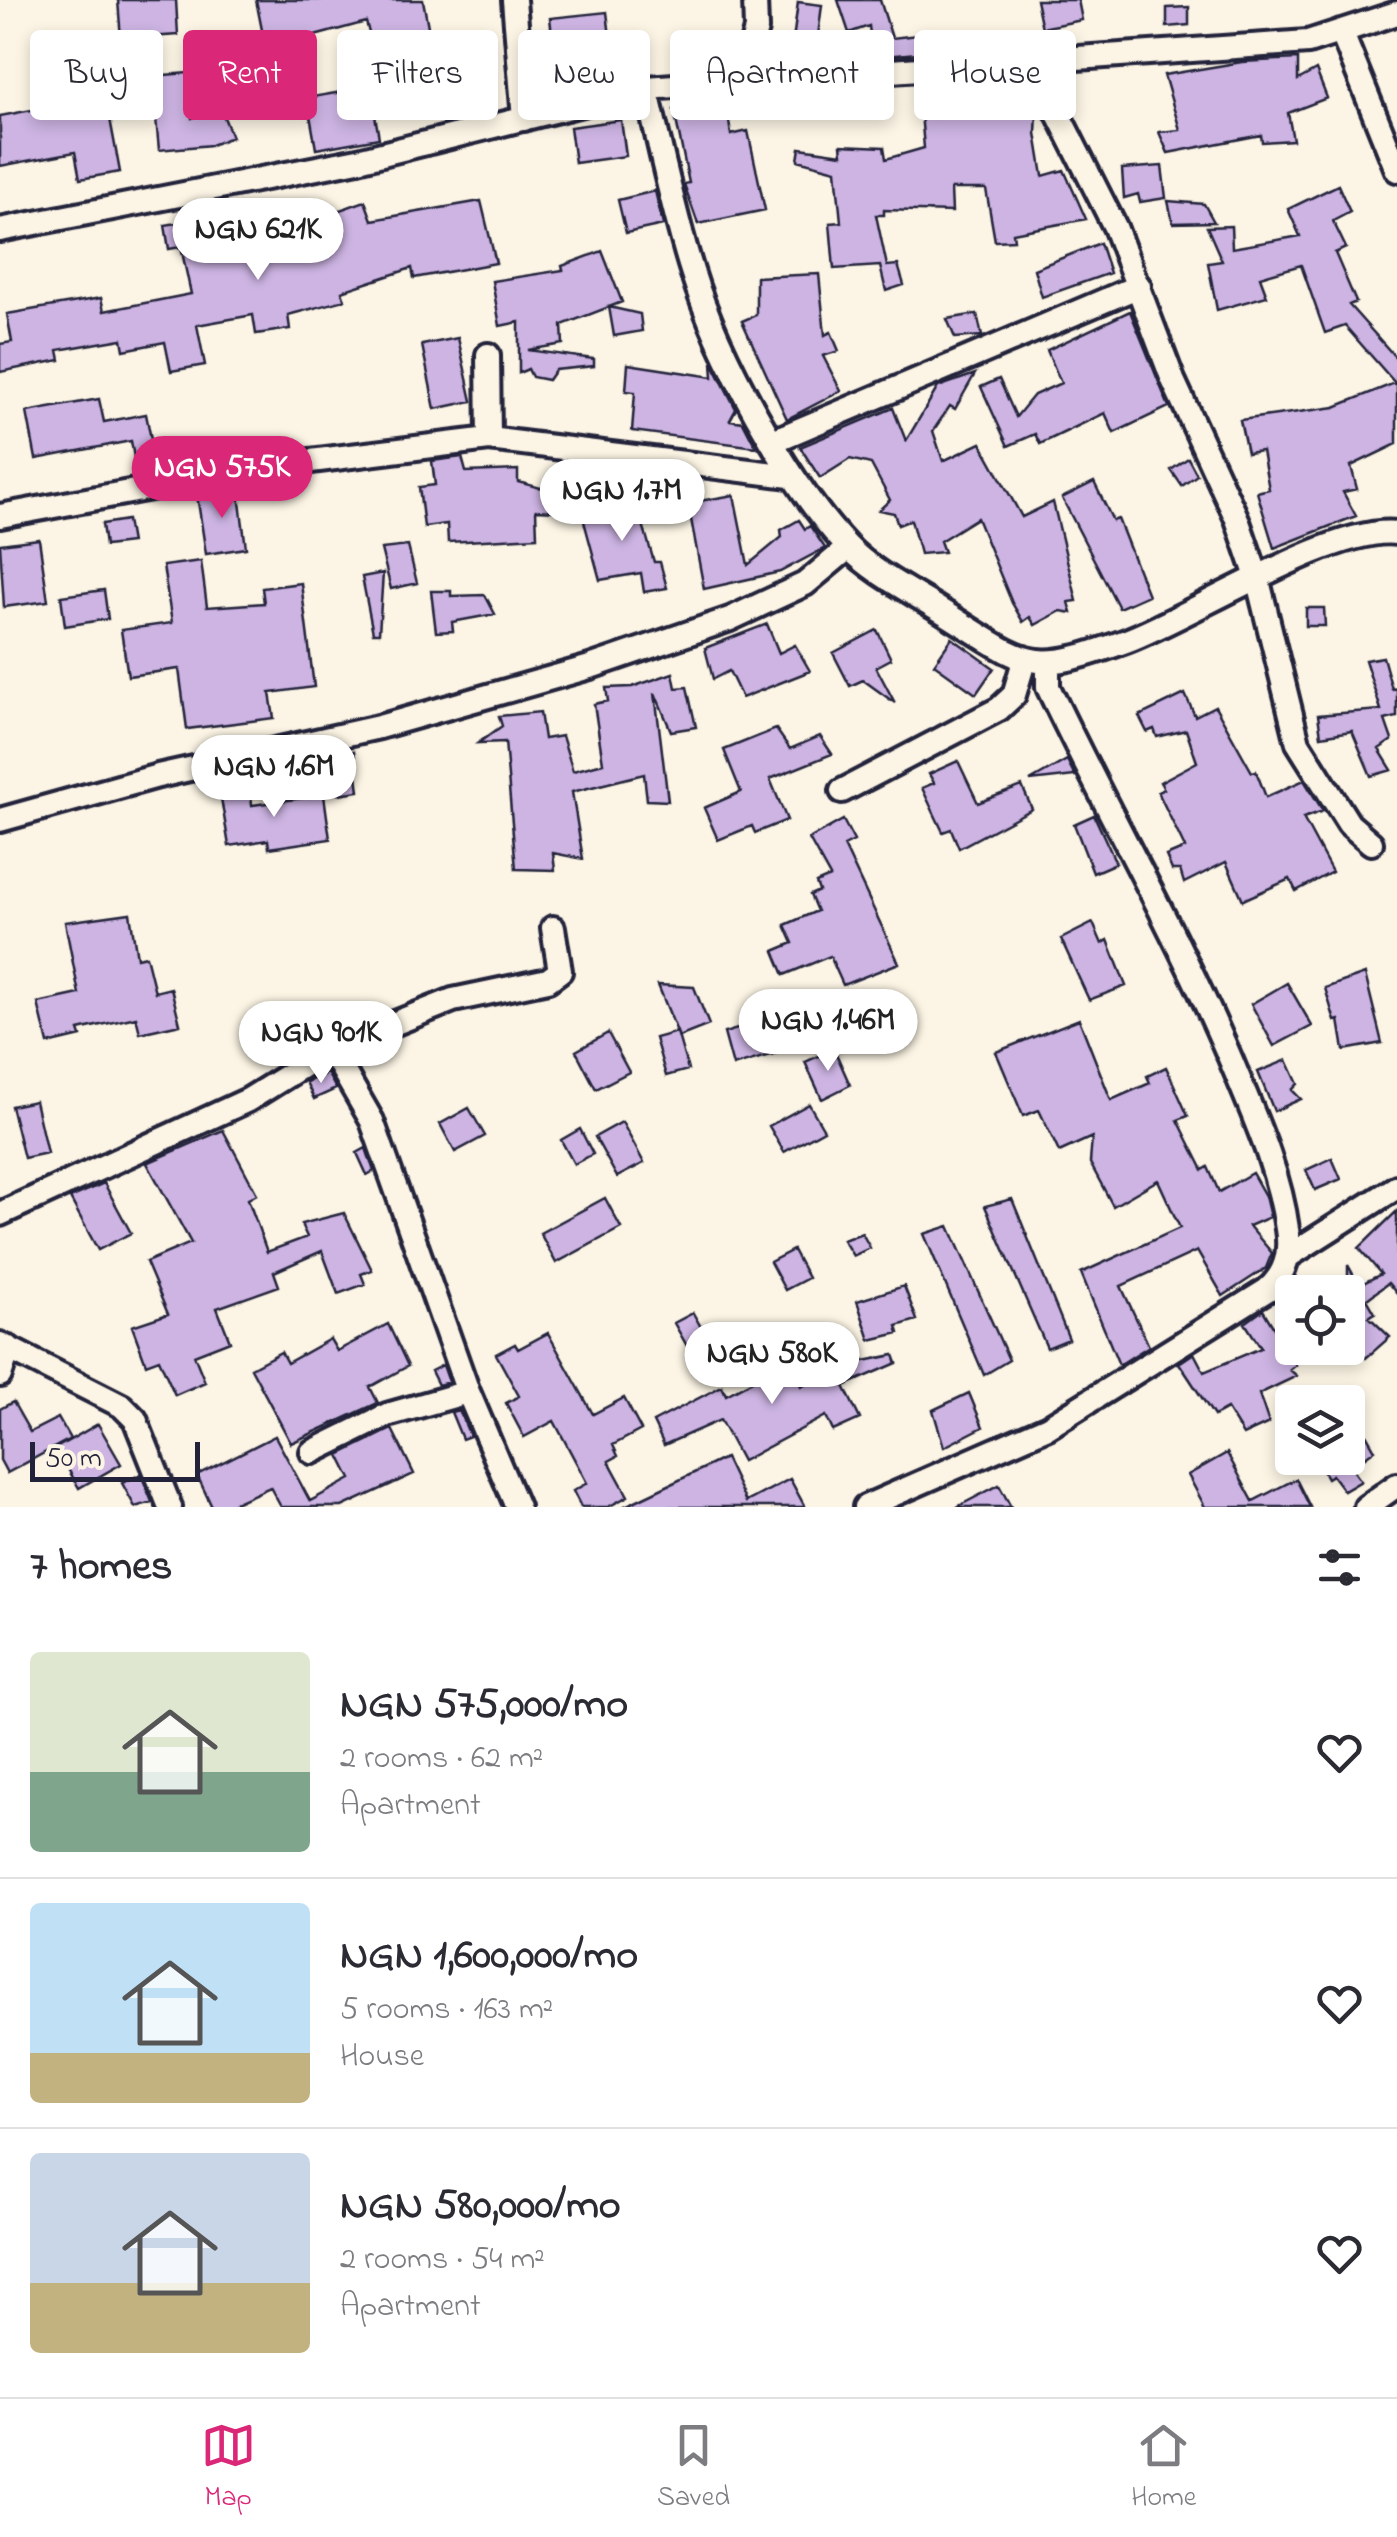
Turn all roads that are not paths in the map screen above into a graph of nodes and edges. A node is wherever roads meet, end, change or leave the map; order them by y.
1 (514, 0) edge
2 (756, 0) edge
3 (1397, 13) edge
4 (756, 30) edge
5 (1341, 31) junction
6 (518, 48) edge
7 (1076, 59) edge
8 (650, 103) edge
9 (520, 120) edge
10 (1061, 120) edge
11 (1397, 170) edge
12 (0, 230) edge
13 (1139, 286) junction
14 (488, 355) dead end
15 (489, 439) junction
16 (773, 441) junction
17 (790, 476) junction
18 (0, 516) edge
19 (1391, 528) edge
20 (848, 548) junction
21 (1258, 577) junction
22 (1024, 661) junction
23 (1048, 665) junction
24 (842, 792) dead end
25 (0, 820) edge
26 (1371, 843) dead end
27 (553, 928) dead end
28 (332, 1051) junction
29 (1397, 1187) edge
30 (0, 1214) edge
31 (1287, 1257) junction
32 (5, 1346) edge
33 (0, 1375) edge
34 (468, 1392) junction
35 (312, 1452) dead end
36 (923, 1482) junction
37 (1397, 1485) edge
38 (170, 1507) edge
39 (517, 1507) edge
40 (865, 1507) edge
41 (904, 1507) edge
42 (1366, 1507) edge

1 - 6 street
2 - 4 street
3 - 5 street
5 - 7 street
5 - 11 street
8 - 16 street
9 - 12 street
10 - 13 street
13 - 16 street
13 - 21 street
14 - 15 street
15 - 17 street
15 - 18 street
16 - 17 street
17 - 20 street
19 - 21 street
20 - 22 street
20 - 25 street
21 - 23 street
21 - 26 street
22 - 23 street
22 - 24 street
23 - 31 street
27 - 28 street
28 - 30 street
28 - 34 street
29 - 31 street
31 - 36 street
32 - 33 street
32 - 38 street
34 - 35 street
34 - 39 street
36 - 40 street
36 - 41 street
37 - 42 street

